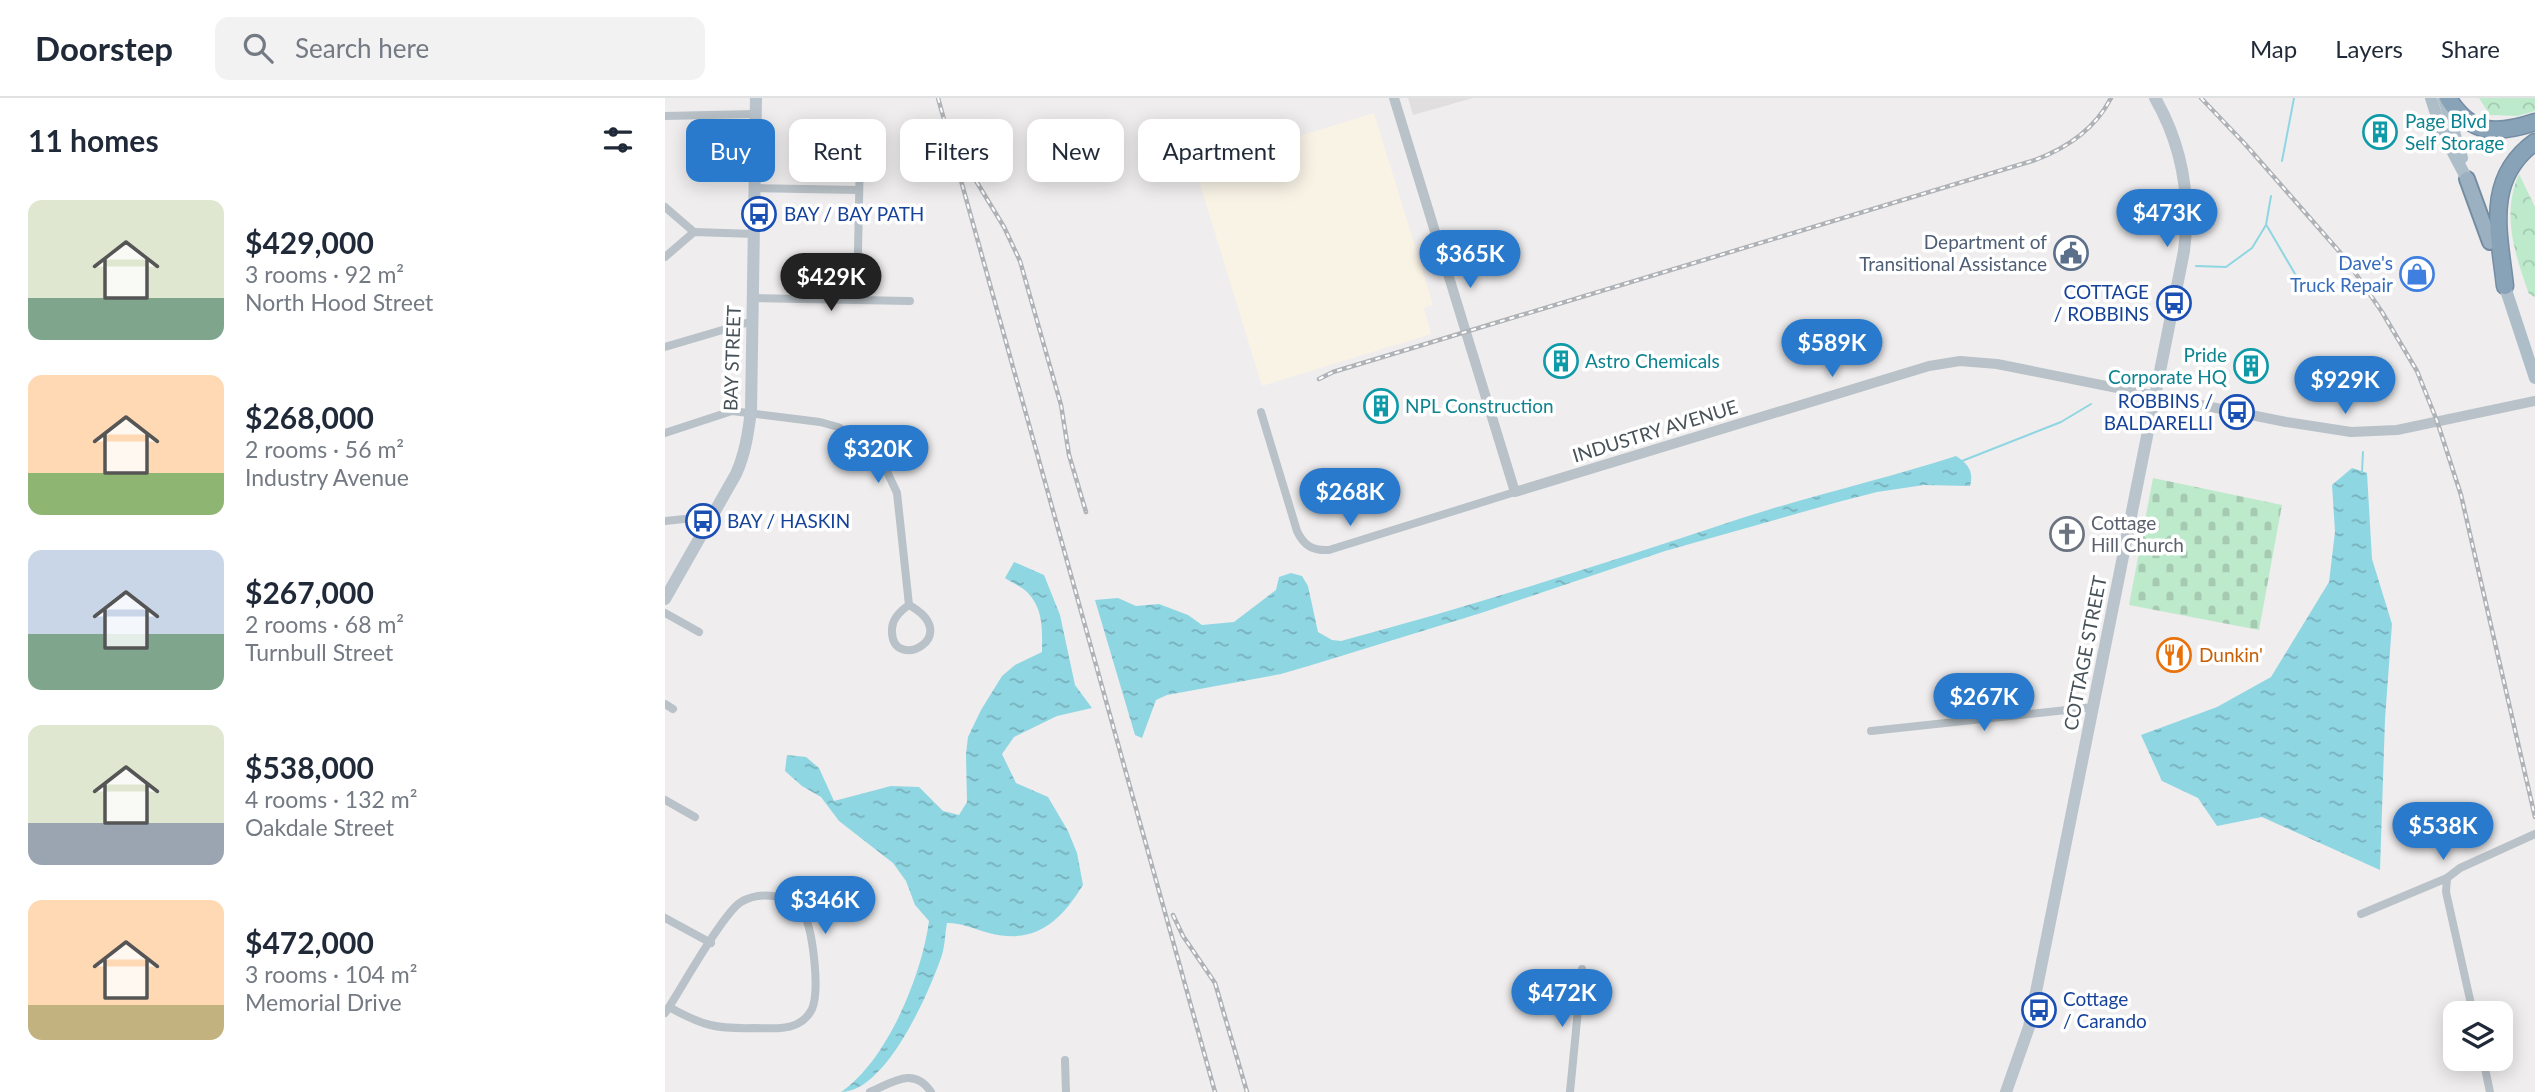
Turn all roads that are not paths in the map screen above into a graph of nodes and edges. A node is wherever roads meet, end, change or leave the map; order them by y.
1 (756, 98) edge
2 (1394, 98) edge
3 (2155, 98) edge
4 (2431, 98) edge
5 (2446, 98) edge
6 (756, 114) junction
7 (665, 116) edge
8 (2535, 122) edge
9 (2535, 142) edge
10 (2467, 179) junction
11 (859, 182) edge
12 (755, 188) junction
13 (859, 190) junction
14 (665, 206) edge
15 (694, 232) junction
16 (755, 234) junction
17 (2490, 242) joint
18 (665, 257) edge
19 (2505, 286) junction
20 (753, 298) junction
21 (857, 298) junction
22 (910, 301) dead end
23 (753, 321) junction
24 (665, 347) edge
25 (2535, 378) edge
26 (2156, 397) junction
27 (2535, 401) edge
28 (751, 411) junction
29 (1261, 412) dead end
30 (665, 433) edge
31 (1515, 492) junction
32 (713, 516) junction
33 (665, 520) edge
34 (665, 598) edge
35 (909, 605) junction
36 (665, 613) edge
37 (699, 632) dead end
38 (2094, 707) junction
39 (1871, 731) dead end
40 (665, 800) edge
41 (695, 817) dead end
42 (2535, 834) edge
43 (2447, 878) junction
44 (2361, 914) dead end
45 (665, 918) edge
46 (711, 943) junction
47 (1582, 969) dead end
48 (2470, 1001) edge
49 (667, 1010) edge
50 (1065, 1060) dead end
51 (2486, 1071) edge
52 (870, 1092) edge
53 (931, 1092) edge
54 (1066, 1092) edge
55 (1570, 1092) edge
56 (2006, 1092) edge
57 (2490, 1092) edge

1 - 6 main road, BAY STREET
2 - 31 street
3 - 26 main road, COTTAGE STREET
4 - 10 main road
5 - 8 highway
5 - 10 main road
6 - 7 street
6 - 12 main road, BAY STREET
9 - 19 highway
10 - 17 highway
11 - 13 street
12 - 13 street
12 - 16 main road, BAY STREET
13 - 21 street
14 - 15 street
15 - 16 street
15 - 18 street
16 - 20 main road, BAY STREET
17 - 19 main road
19 - 25 main road
20 - 21 street
20 - 23 main road, BAY STREET
21 - 22 street
23 - 24 street
23 - 28 main road, BAY STREET
26 - 27 street, INDUSTRY AVENUE
26 - 31 street, INDUSTRY AVENUE
26 - 38 main road, COTTAGE STREET
28 - 30 street
28 - 32 main road, BAY STREET
28 - 35 street
29 - 31 street, INDUSTRY AVENUE
32 - 33 street
32 - 34 main road, BAY STREET
35 - 35 street
36 - 37 street
38 - 39 street
38 - 56 main road, COTTAGE STREET
40 - 41 street
42 - 43 street
43 - 44 street
43 - 48 street
45 - 46 street
46 - 49 street
46 - 49 street
47 - 55 street
50 - 54 street
51 - 57 street
52 - 53 street

